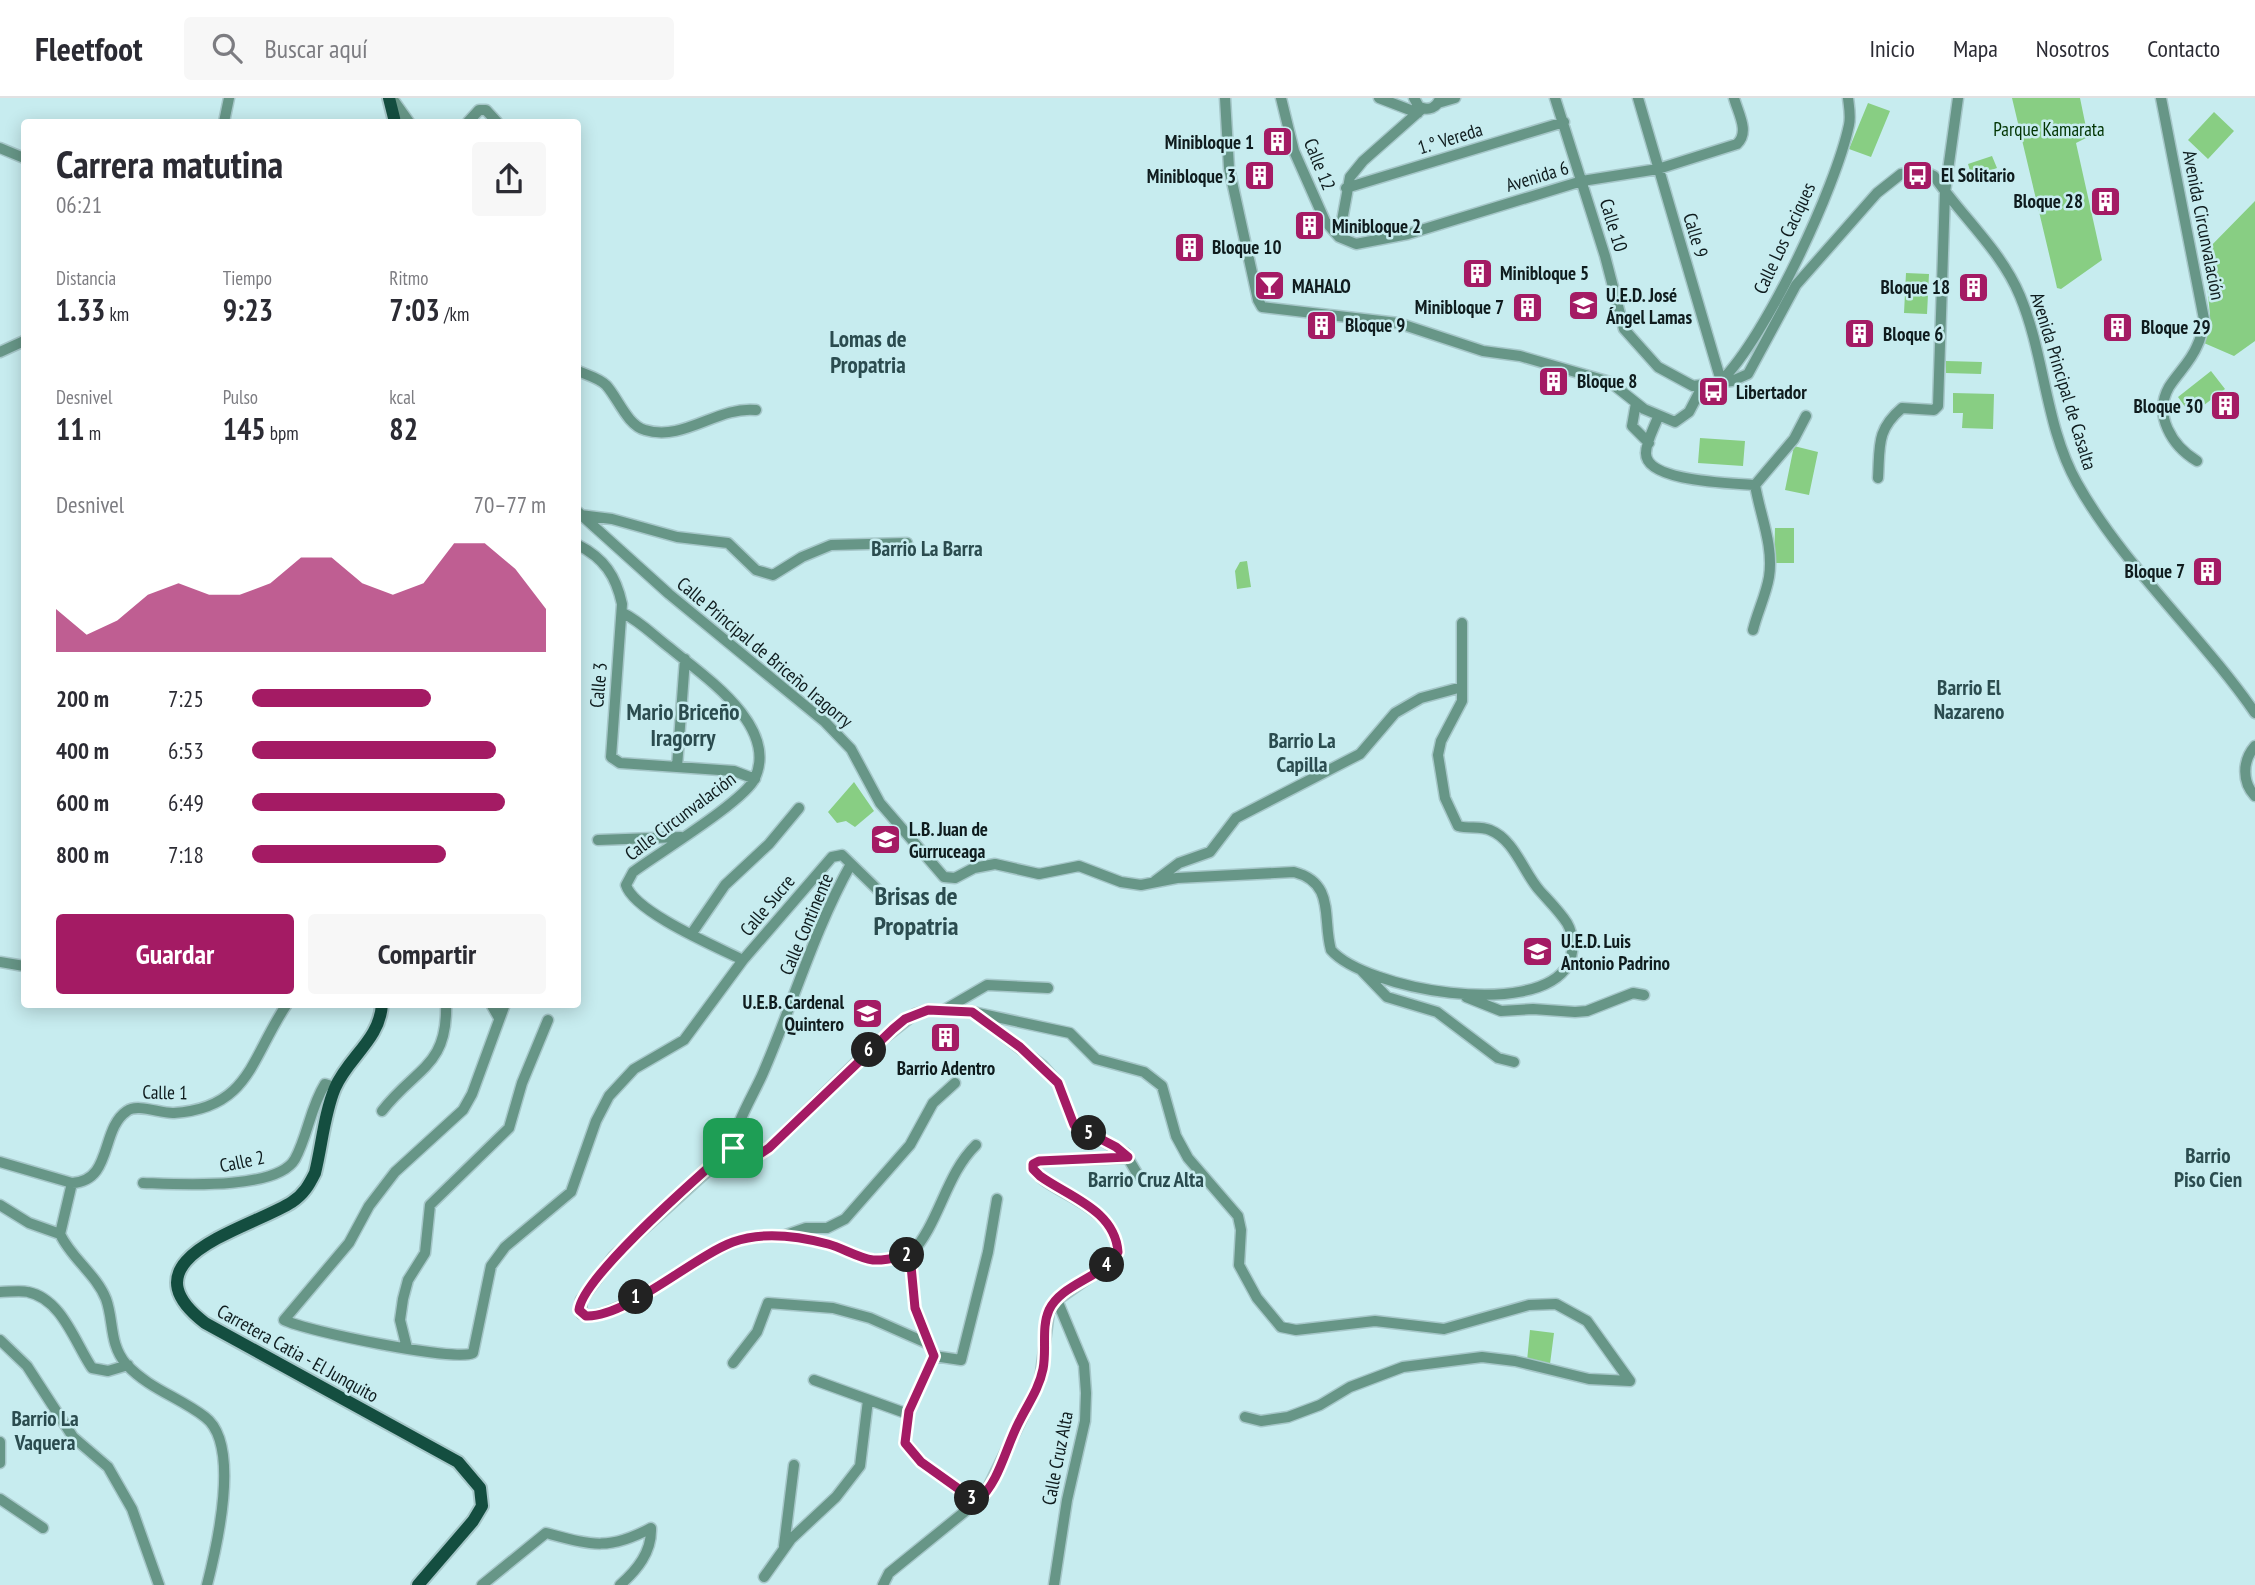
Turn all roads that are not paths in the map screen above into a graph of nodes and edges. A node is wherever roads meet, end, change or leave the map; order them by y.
1 (229, 98) edge
2 (391, 98) edge
3 (1224, 98) edge
4 (1281, 98) edge
5 (1378, 98) edge
6 (1414, 98) edge
7 (1455, 98) edge
8 (1555, 98) edge
9 (1638, 98) edge
10 (1734, 98) edge
11 (1848, 98) edge
12 (1958, 98) edge
13 (2161, 98) edge
14 (1439, 100) edge
15 (1421, 111) junction
16 (225, 119) edge
17 (394, 119) edge
18 (407, 119) edge
19 (471, 119) edge
20 (494, 119) edge
21 (1564, 122) junction
22 (0, 148) edge
23 (21, 157) edge
24 (1658, 169) junction
25 (1582, 181) junction
26 (1346, 188) junction
27 (1945, 192) junction
28 (1339, 237) junction
29 (21, 342) edge
30 (0, 352) edge
31 (581, 372) edge
32 (1721, 382) junction
33 (1702, 387) junction
34 (1636, 403) junction
35 (756, 410) dead end
36 (1806, 416) dead end
37 (1658, 417) junction
38 (1649, 443) junction
39 (2197, 461) dead end
40 (1878, 478) dead end
41 (1755, 485) junction
42 (581, 514) edge
43 (581, 516) edge
44 (907, 543) dead end
45 (581, 547) edge
46 (623, 613) junction
47 (1462, 623) dead end
48 (1753, 630) dead end
49 (685, 659) junction
50 (1462, 687) junction
51 (2255, 713) edge
52 (2255, 747) edge
53 (677, 767) junction
54 (755, 779) junction
55 (2255, 796) edge
56 (799, 808) dead end
57 (681, 837) junction
58 (598, 840) dead end
59 (851, 864) junction
60 (1151, 883) junction
61 (880, 892) dead end
62 (692, 933) junction
63 (743, 960) junction
64 (0, 962) edge
65 (21, 966) edge
66 (1360, 969) junction
67 (1048, 988) dead end
68 (1460, 993) junction
69 (1644, 995) dead end
70 (285, 1008) edge
71 (382, 1008) edge
72 (446, 1008) edge
73 (493, 1008) edge
74 (503, 1008) edge
75 (944, 1010) junction
76 (972, 1012) junction
77 (499, 1018) junction
78 (548, 1020) dead end
79 (1514, 1062) dead end
80 (955, 1083) dead end
81 (335, 1087) junction
82 (382, 1111) dead end
83 (976, 1145) dead end
84 (733, 1148) junction
85 (1128, 1157) junction
86 (0, 1163) edge
87 (1138, 1175) dead end
88 (72, 1183) junction
89 (144, 1183) dead end
90 (997, 1199) dead end
91 (0, 1205) edge
92 (60, 1234) junction
93 (782, 1236) junction
94 (910, 1255) junction
95 (0, 1292) edge
96 (1057, 1300) junction
97 (0, 1340) edge
98 (929, 1344) junction
99 (407, 1348) junction
100 (934, 1356) junction
101 (733, 1363) dead end
102 (128, 1365) junction
103 (814, 1380) dead end
104 (868, 1400) junction
105 (908, 1414) junction
106 (1245, 1417) dead end
107 (0, 1442) edge
108 (0, 1463) edge
109 (794, 1465) dead end
110 (0, 1499) edge
111 (977, 1502) junction
112 (43, 1528) dead end
113 (784, 1550) junction
114 (764, 1577) dead end
115 (159, 1585) edge
116 (207, 1585) edge
117 (418, 1585) edge
118 (482, 1585) edge
119 (620, 1585) edge
120 (883, 1585) edge
121 (1054, 1585) edge

1 - 16 street
2 - 17 main road
2 - 18 street
3 - 34 street
4 - 28 street, Calle 12
5 - 15 street
6 - 15 street
7 - 14 street
8 - 21 street, Calle 10
9 - 24 street, Calle 9
10 - 24 street, Avenida 6
11 - 32 street, Calle Los Caciques
12 - 27 street
13 - 39 street, Avenida Circunvalación
14 - 15 street
15 - 26 street
19 - 20 street
21 - 25 street, Calle 10
21 - 26 street, 1.° Vereda
22 - 23 street
24 - 25 street, Avenida 6
24 - 32 street, Calle 9
25 - 28 street, Avenida 6
25 - 33 street, Calle 10
26 - 28 street
27 - 32 street, Avenida Principal de Casalta
27 - 40 street
27 - 51 street, Avenida Principal de Casalta
29 - 30 street
31 - 35 street
32 - 33 street
33 - 37 street
34 - 37 street
34 - 38 street
36 - 41 street
37 - 38 street
38 - 41 street
41 - 48 street
42 - 44 street
43 - 60 street, Calle Principal de Briceño Iragorry
45 - 46 street
46 - 49 street, Calle Circunvalación
46 - 53 street, Calle 3
47 - 50 street, Calle Principal de Briceño Iragorry
49 - 53 street
49 - 54 street, Calle Circunvalación
50 - 60 street
50 - 68 street, Calle Principal de Briceño Iragorry
52 - 55 street
53 - 54 street
54 - 57 street, Calle Circunvalación
56 - 62 street
57 - 58 street
57 - 62 street, Calle Circunvalación
59 - 61 street
59 - 63 street, Calle Sucre
59 - 84 street, Calle Continente
60 - 66 street, Calle Principal de Briceño Iragorry
62 - 63 street, Calle Circunvalación
63 - 99 street
64 - 65 street
66 - 68 street, Calle Principal de Briceño Iragorry
66 - 79 street
67 - 75 street
68 - 69 street
70 - 88 street, Calle 1
71 - 81 main road, Carretera Catia - El Junquito
72 - 82 street
73 - 77 street
74 - 77 street
75 - 76 street
75 - 84 street
76 - 85 street
76 - 106 street
77 - 99 street
78 - 99 street
80 - 93 street
81 - 89 street, Calle 2
81 - 117 main road, Carretera Catia - El Junquito
83 - 94 street
84 - 93 street
85 - 87 street
85 - 96 street
86 - 88 street
88 - 92 street
90 - 100 street
91 - 92 street
92 - 102 street
93 - 94 street
94 - 98 street
95 - 102 street
96 - 111 street
96 - 121 street, Calle Cruz Alta
97 - 115 street
98 - 100 street
98 - 101 street
100 - 105 street
102 - 116 street
103 - 104 street
104 - 105 street
104 - 113 street
105 - 111 street
107 - 108 street
109 - 113 street
110 - 112 street
111 - 120 street
113 - 114 street
118 - 119 street

